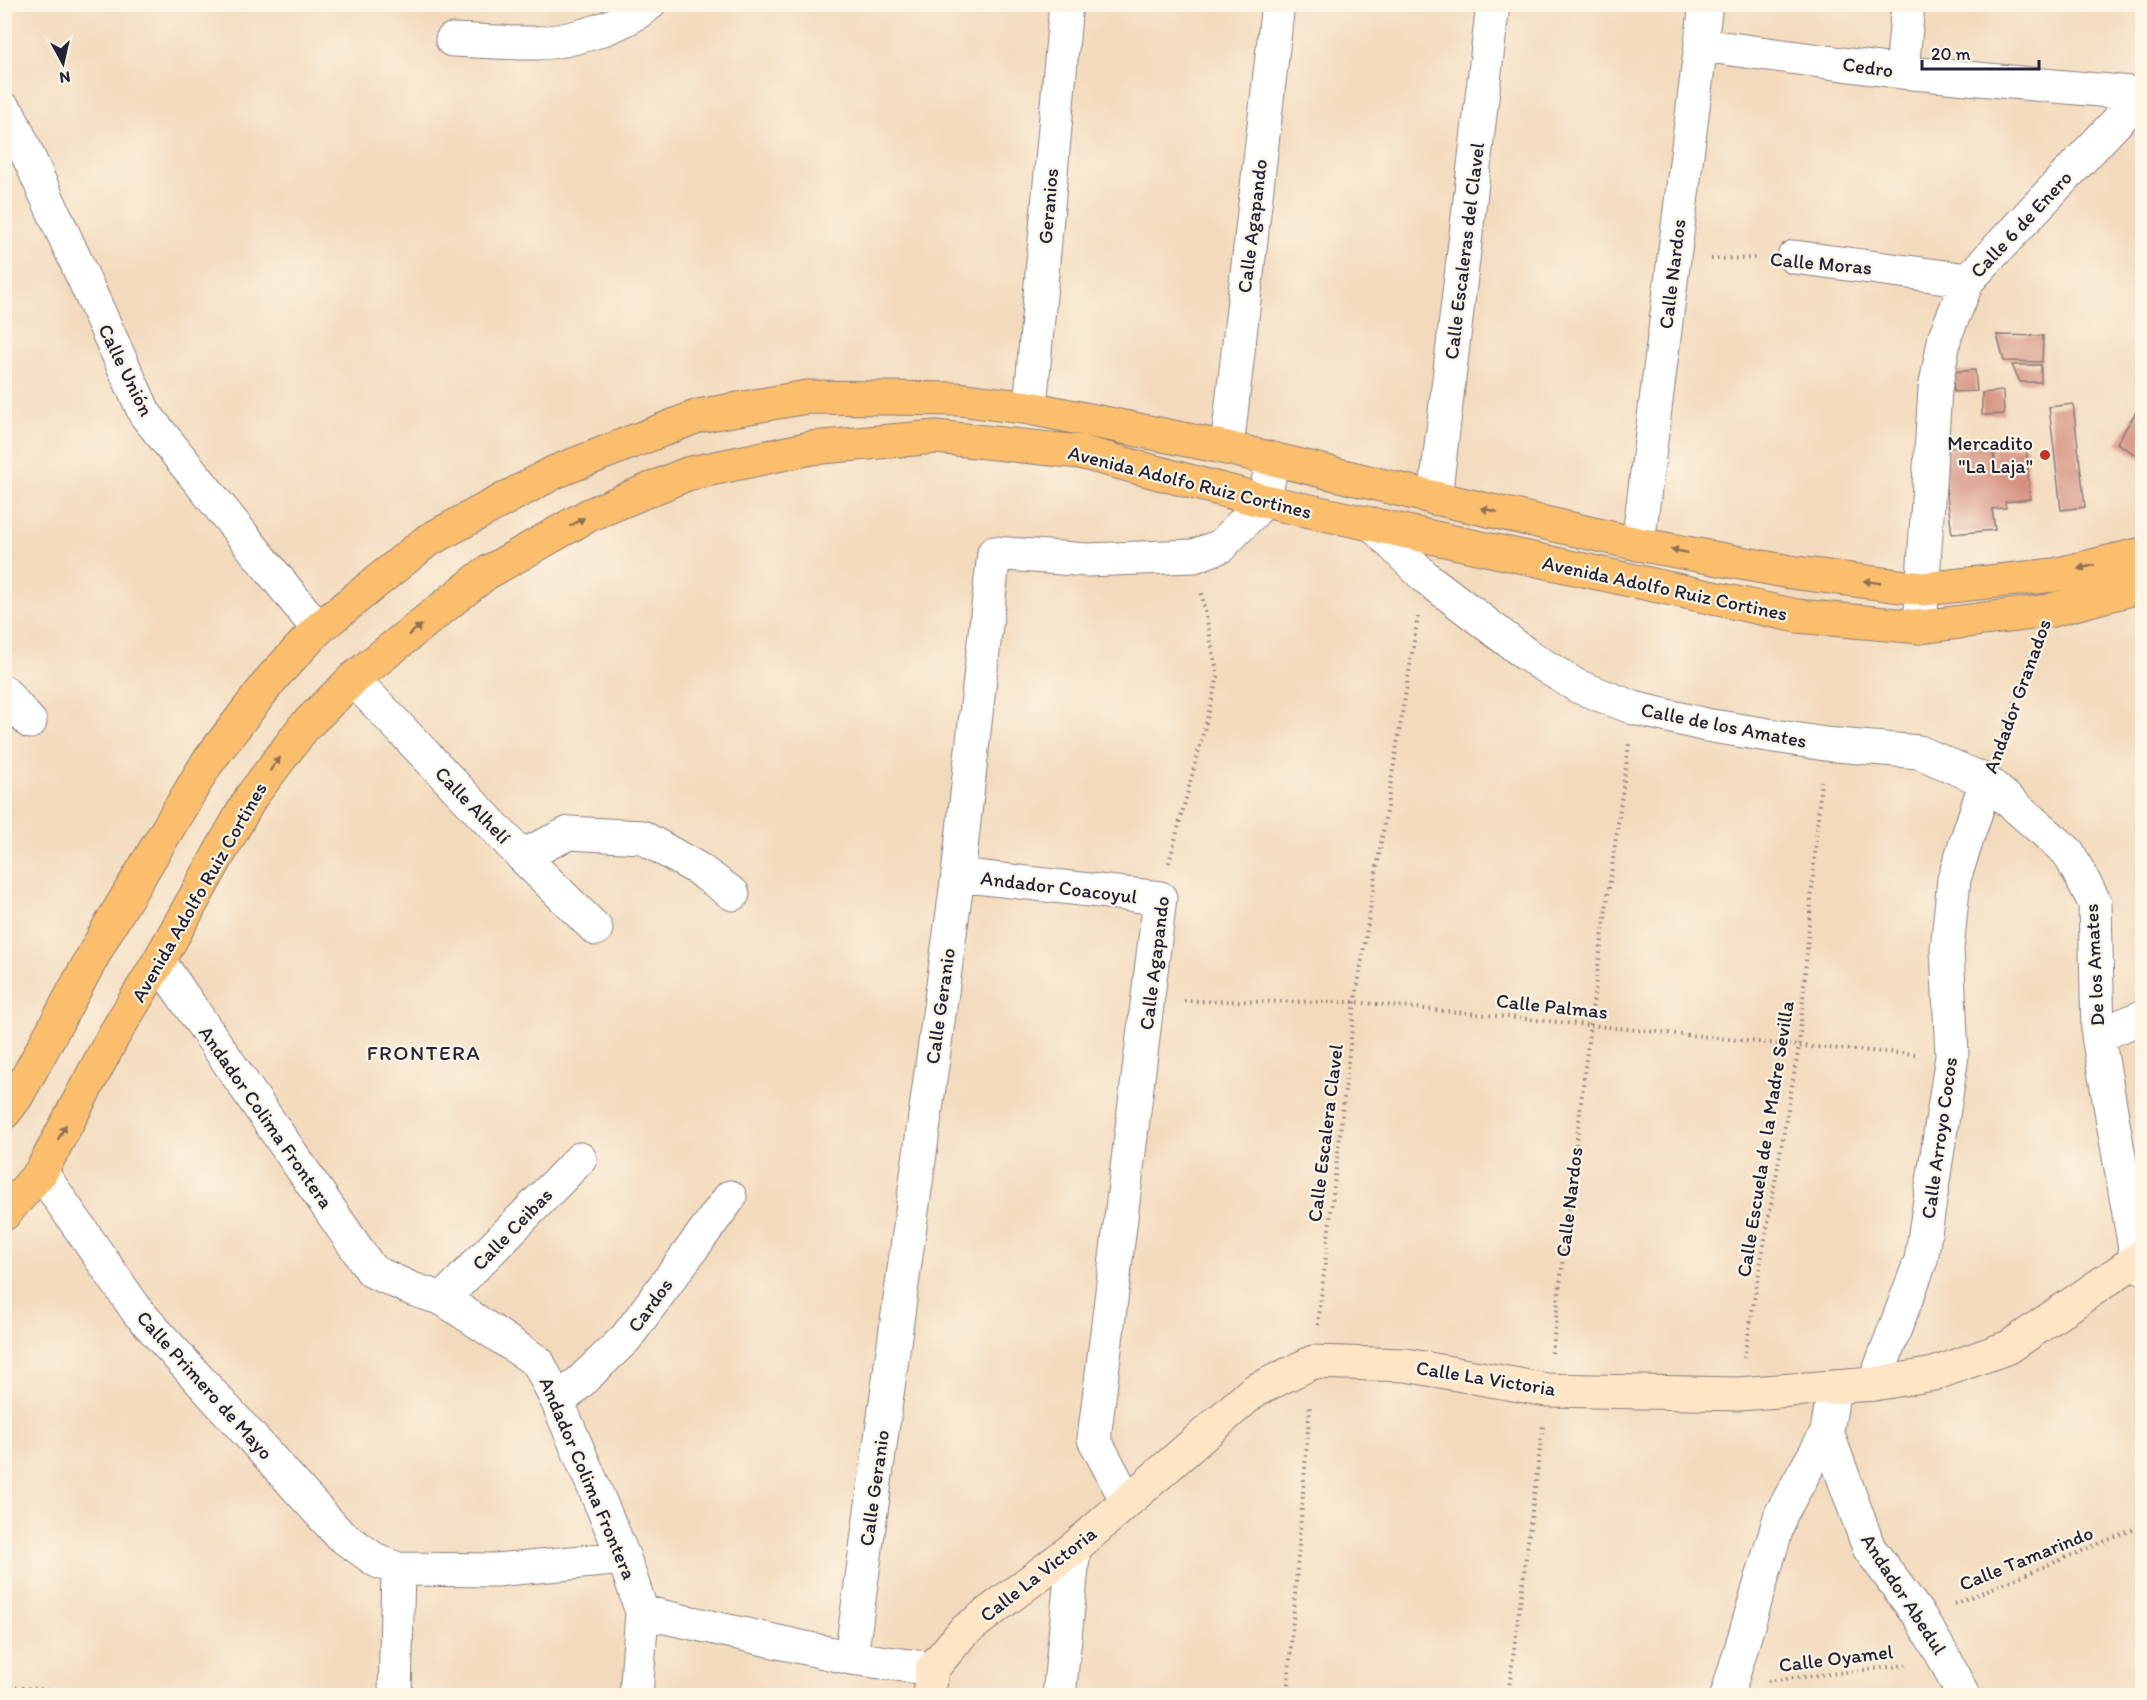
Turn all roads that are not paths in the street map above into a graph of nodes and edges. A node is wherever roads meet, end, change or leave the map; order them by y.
1 (649, 4) edge
2 (1066, 4) edge
3 (1278, 4) edge
4 (1493, 4) edge
5 (1706, 4) edge
6 (1908, 4) edge
7 (452, 40) dead end
8 (1701, 45) junction
9 (1902, 72) junction
10 (2142, 95) edge
11 (4, 109) edge
12 (1794, 257) road end
13 (1968, 280) junction
14 (1030, 408) junction
15 (1227, 448) junction
16 (1273, 459) junction
17 (1435, 498) junction
18 (1264, 501) junction
19 (1373, 525) junction
20 (1638, 544) junction
21 (2142, 554) edge
22 (2142, 586) edge
23 (1923, 589) junction
24 (1920, 627) junction
25 (318, 629) junction
26 (353, 679) junction
27 (4, 692) edge
28 (30, 722) dead end
29 (1986, 781) junction
30 (522, 856) junction
31 (958, 875) junction
32 (733, 894) dead end
33 (1160, 898) joint
34 (596, 929) dead end
35 (159, 961) junction
36 (2142, 1017) edge
37 (2098, 1036) junction
38 (4, 1113) edge
39 (580, 1159) dead end
40 (40, 1172) junction
41 (730, 1197) dead end
42 (4, 1214) edge
43 (2141, 1261) edge
44 (443, 1299) junction
45 (1874, 1384) junction
46 (1834, 1388) junction
47 (558, 1403) junction
48 (1827, 1432) junction
49 (1127, 1502) junction
50 (1074, 1548) junction
51 (624, 1558) junction
52 (398, 1569) junction
53 (642, 1612) junction
54 (851, 1658) junction
55 (931, 1682) edge
56 (1728, 1691) edge
57 (395, 1695) edge
58 (636, 1695) edge
59 (1059, 1695) edge
60 (1963, 1695) edge

1 - 7 street
2 - 14 street, Geranios
3 - 15 street, Calle Agapando
4 - 17 street, Calle Escaleras del Clavel
5 - 8 street, Calle Nardos
6 - 9 street
8 - 9 street, Cedro
8 - 20 street, Calle Nardos
9 - 10 street, Cedro
10 - 13 street, Calle 6 de Enero
11 - 25 street, Calle Unión
12 - 13 street, Calle Moras
13 - 23 street, Calle 6 de Enero
14 - 15 main road, Avenida Adolfo Ruiz Cortines
14 - 25 main road, Avenida Adolfo Ruiz Cortines
15 - 16 main road, Avenida Adolfo Ruiz Cortines
16 - 17 main road, Avenida Adolfo Ruiz Cortines
16 - 18 street
20 -> 17 main road, Avenida Adolfo Ruiz Cortines
18 - 19 main road, Avenida Adolfo Ruiz Cortines
26 -> 18 main road, Avenida Adolfo Ruiz Cortines
18 - 31 street, Calle Geranio
19 - 24 main road, Avenida Adolfo Ruiz Cortines
19 - 29 street, Calle de los Amates
23 -> 20 main road, Avenida Adolfo Ruiz Cortines
21 -> 23 main road, Avenida Adolfo Ruiz Cortines
22 - 24 main road, Avenida Adolfo Ruiz Cortines
23 - 24 street, Calle 6 de Enero
25 - 38 main road, Avenida Adolfo Ruiz Cortines
26 - 30 street, Calle Alhelí
35 -> 26 main road, Avenida Adolfo Ruiz Cortines
27 - 28 street
29 - 37 street, De los Amates
29 - 45 street, Calle Arroyo Cocos
30 - 32 street
30 - 34 street, Calle Alhelí
31 - 33 street, Andador Coacoyul
31 - 54 street, Calle Geranio
33 - 49 street, Calle Agapando
40 -> 35 main road, Avenida Adolfo Ruiz Cortines
35 - 44 street, Andador Colima Frontera
36 - 37 street, De los Amates
37 - 43 street
39 - 44 street, Calle Ceibas
40 - 42 main road, Avenida Adolfo Ruiz Cortines
40 - 52 street, Calle Primero de Mayo
41 - 47 street, Cardos
43 - 45 street, Calle La Victoria
44 - 47 street, Andador Colima Frontera
45 - 46 street, Calle La Victoria
46 - 48 street, Andador Abedul
46 - 49 street, Calle La Victoria
47 - 51 street, Andador Colima Frontera
48 - 56 street
48 - 60 street, Andador Abedul
49 - 50 street, Calle La Victoria
50 - 55 street, Calle La Victoria
50 - 59 street
51 - 52 street, Calle Primero de Mayo
51 - 53 street, Andador Colima Frontera
52 - 57 street
53 - 54 street
53 - 58 street
54 - 55 street

